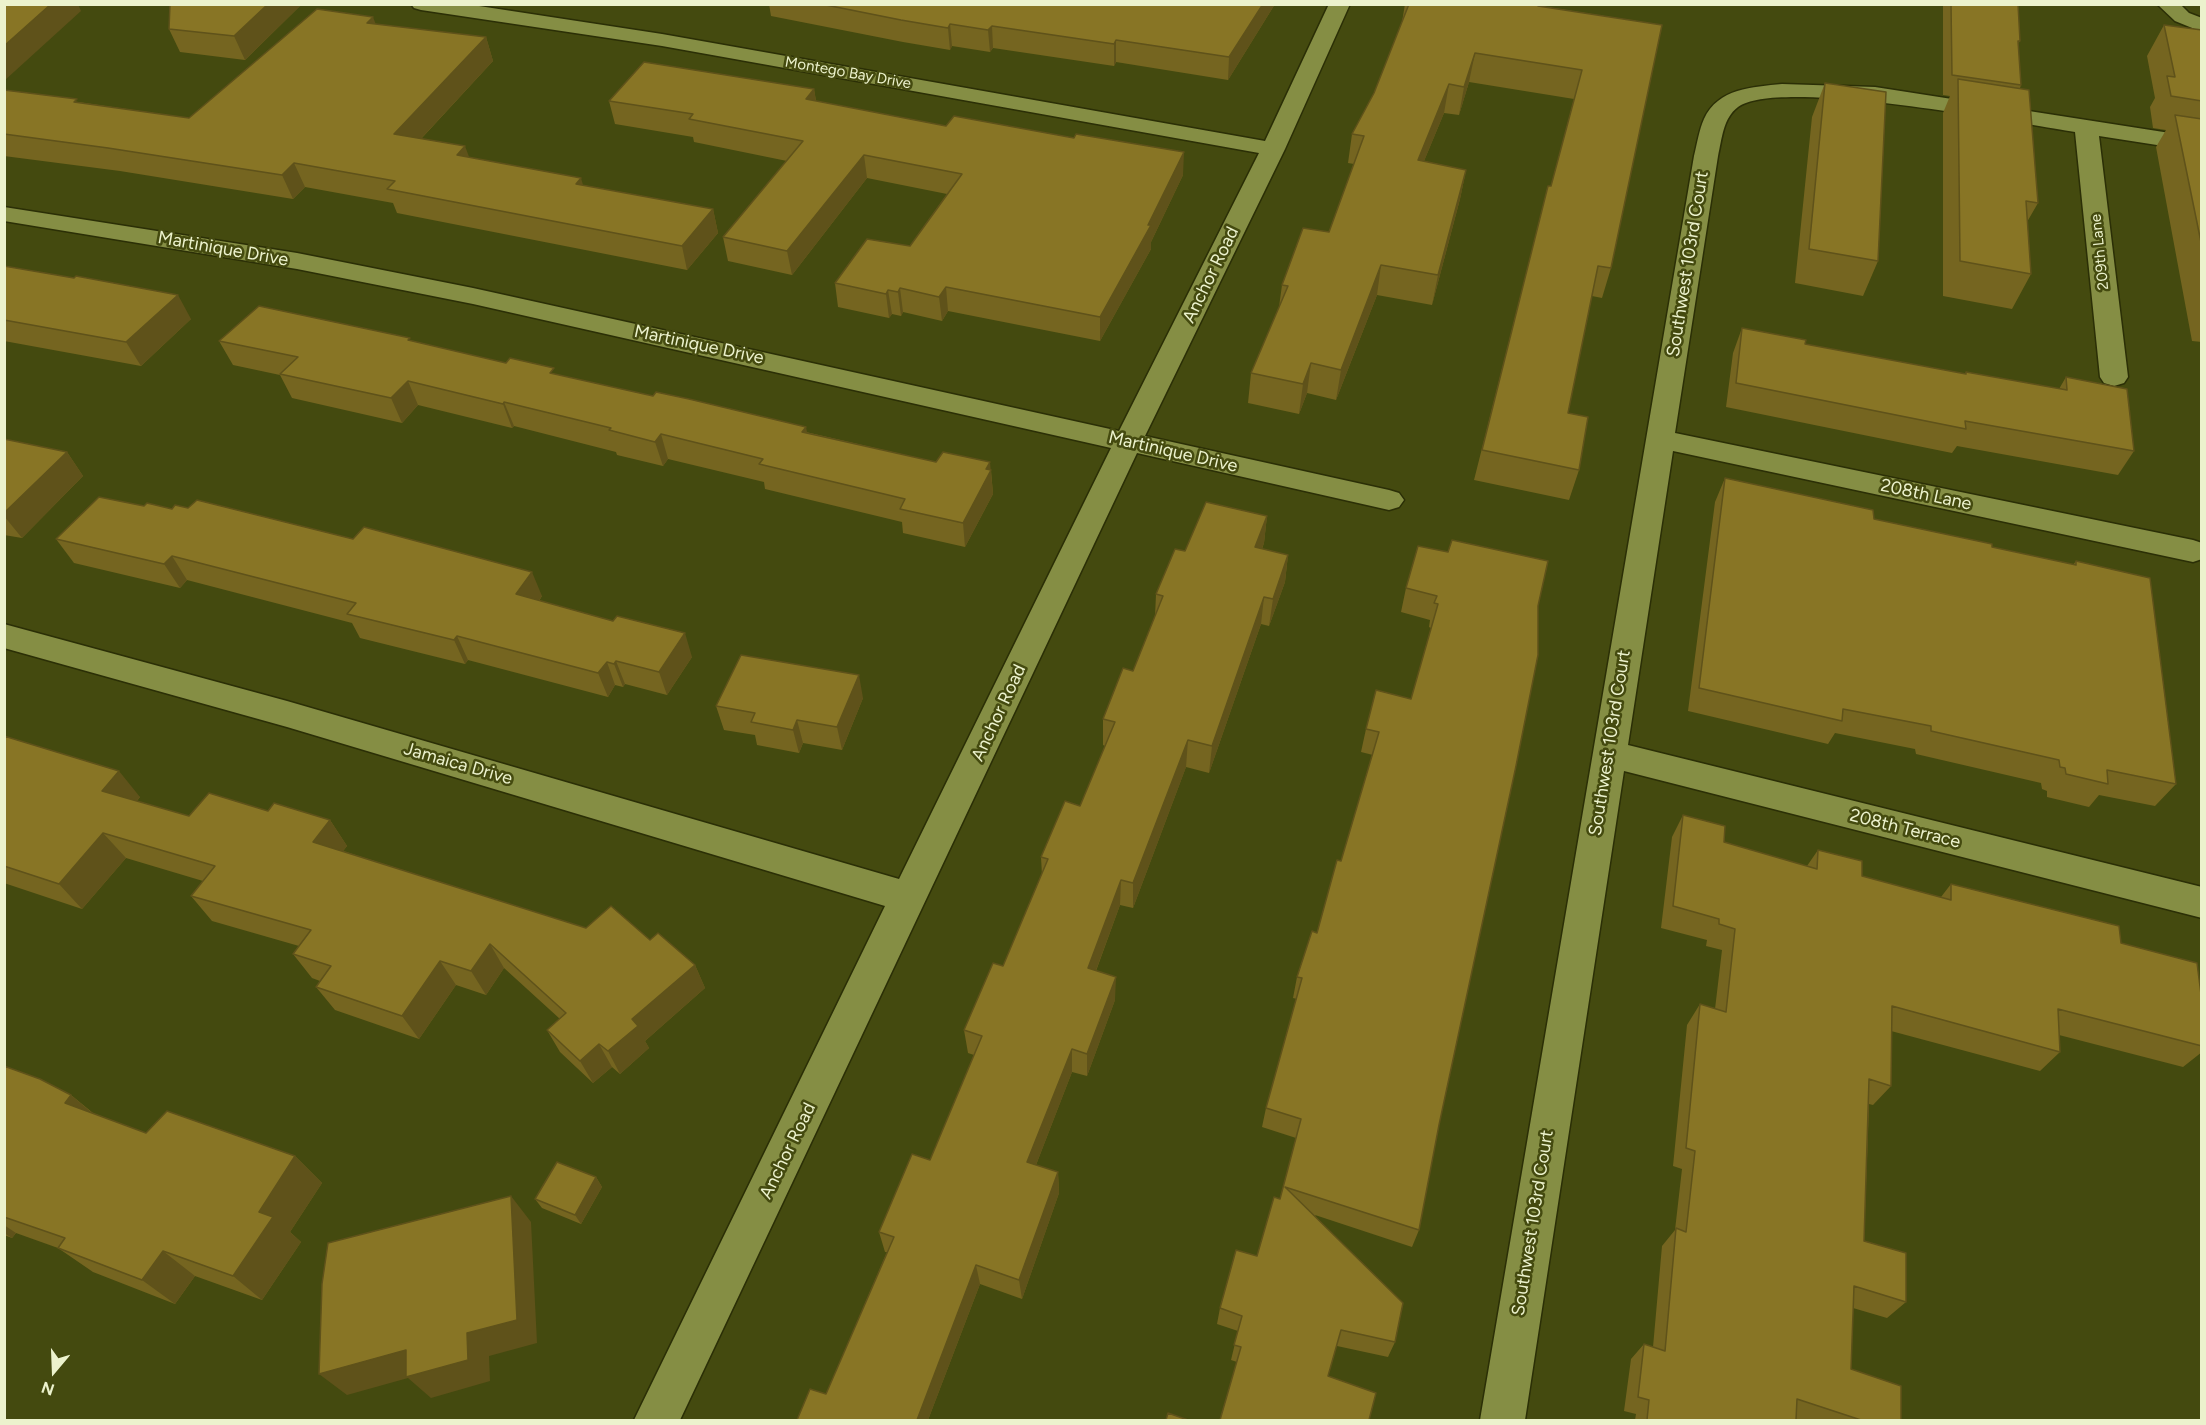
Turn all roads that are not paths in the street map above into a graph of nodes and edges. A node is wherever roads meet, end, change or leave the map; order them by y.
1 (422, 4) edge
2 (1340, 4) edge
3 (2167, 4) edge
4 (2198, 25) edge
5 (2086, 127) junction
6 (2202, 145) edge
7 (1273, 149) junction
8 (4, 214) edge
9 (2114, 377) dead end
10 (1659, 439) junction
11 (1129, 442) junction
12 (1389, 500) dead end
13 (2193, 551) dead end
14 (4, 636) edge
15 (1608, 754) junction
16 (910, 898) junction
17 (2202, 903) edge
18 (657, 1420) edge
19 (1502, 1420) edge

1 - 7 street, Montego Bay Drive
2 - 7 street, Anchor Road
3 - 4 street
5 - 6 street, Southwest 103rd Court
5 - 9 street, 209th Lane
5 - 10 street, Southwest 103rd Court
7 - 11 street, Anchor Road
8 - 11 street, Martinique Drive
10 - 13 street, 208th Lane
10 - 15 street, Southwest 103rd Court
11 - 12 street, Martinique Drive
11 - 16 street, Anchor Road
14 - 16 street, Jamaica Drive
15 - 17 street, 208th Terrace
15 - 19 street, Southwest 103rd Court
16 - 18 street, Anchor Road

